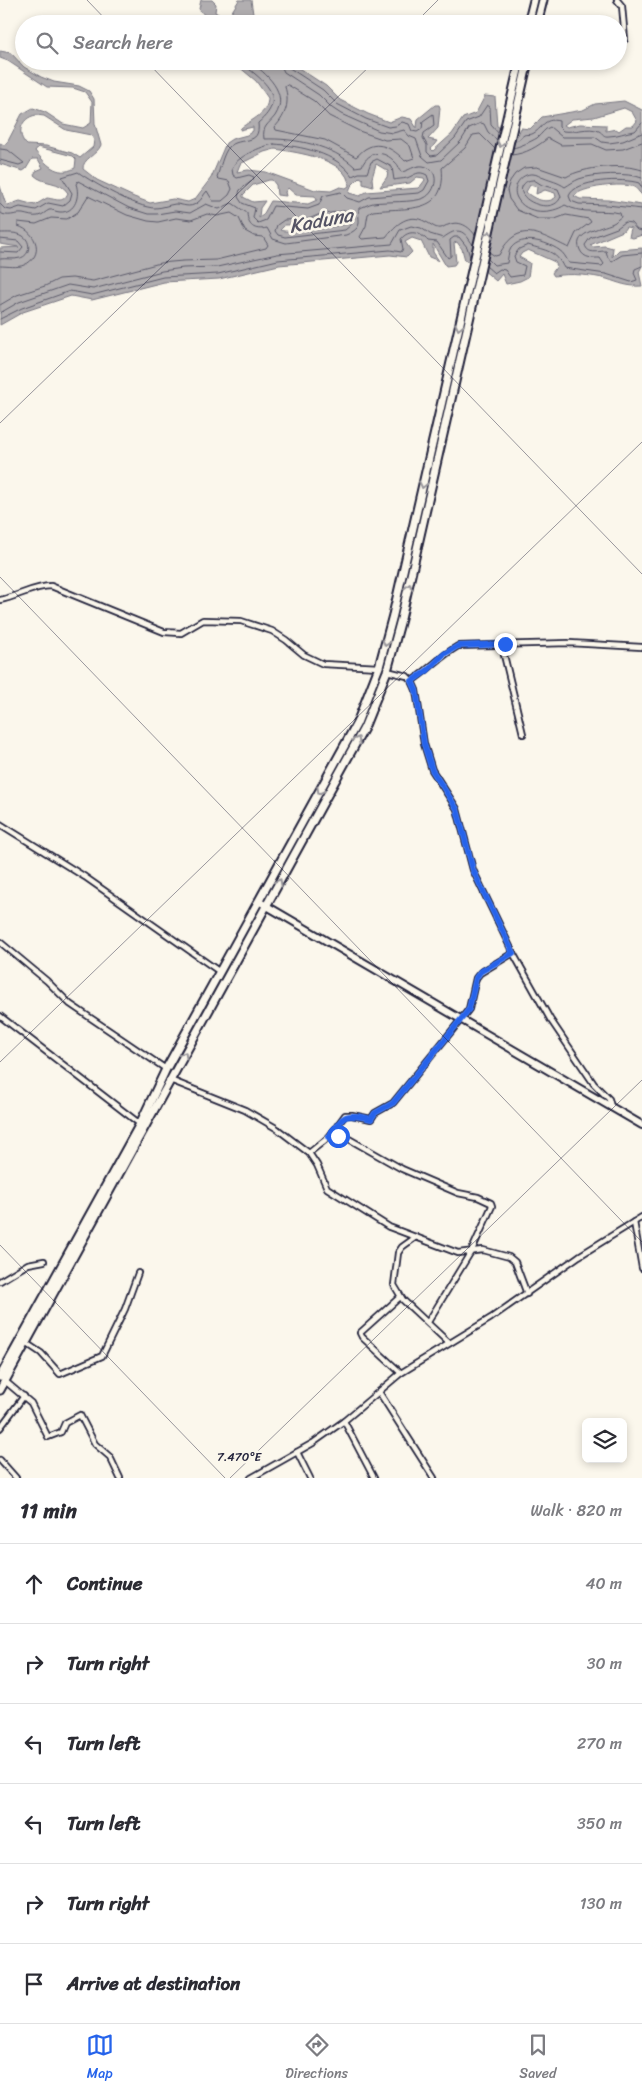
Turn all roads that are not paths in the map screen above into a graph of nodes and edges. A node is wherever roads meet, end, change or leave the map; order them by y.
1 (534, 0) edge
2 (543, 0) edge
3 (618, 0) edge
4 (530, 15) edge
5 (539, 15) edge
6 (623, 15) edge
7 (519, 70) edge
8 (525, 70) edge
9 (515, 98) junction
10 (0, 600) edge
11 (505, 644) junction
12 (642, 647) edge
13 (379, 667) junction
14 (387, 671) junction
15 (412, 681) junction
16 (523, 734) dead end
17 (0, 824) edge
18 (263, 904) junction
19 (0, 942) edge
20 (513, 953) junction
21 (220, 972) junction
22 (0, 1016) edge
23 (461, 1020) junction
24 (166, 1069) junction
25 (170, 1080) junction
26 (611, 1107) junction
27 (140, 1124) junction
28 (642, 1125) edge
29 (329, 1137) junction
30 (309, 1154) junction
31 (642, 1217) edge
32 (634, 1222) junction
33 (416, 1237) junction
34 (472, 1250) junction
35 (44, 1261) dead end
36 (642, 1268) edge
37 (138, 1273) dead end
38 (0, 1281) edge
39 (527, 1294) junction
40 (400, 1297) junction
41 (428, 1322) junction
42 (26, 1343) junction
43 (449, 1343) junction
44 (401, 1373) junction
45 (2, 1379) edge
46 (0, 1390) edge
47 (379, 1392) junction
48 (24, 1396) junction
49 (344, 1421) junction
50 (0, 1428) edge
51 (297, 1452) junction
52 (0, 1460) edge
53 (16, 1478) edge
54 (120, 1478) edge
55 (252, 1478) edge
56 (310, 1478) edge
57 (374, 1478) edge
58 (434, 1478) edge

1 - 4 main road
2 - 5 main road
3 - 6 street
7 - 9 main road
8 - 9 main road
9 -> 13 main road
14 -> 9 main road
10 - 13 street
11 - 12 street
11 - 15 street
11 - 16 street
13 -> 18 main road
14 - 15 street
18 -> 14 main road
15 - 20 street
17 - 21 street
18 - 21 main road
18 - 23 main road
25 -> 18 main road
19 - 24 street
20 - 23 street
20 - 26 street
21 - 24 main road
22 - 27 street
23 - 26 main road
23 - 29 street
24 - 27 main road
25 - 30 street
25 - 42 main road
26 - 28 main road
27 - 45 main road
29 - 30 street
29 - 34 street
30 - 33 street
31 - 32 street
32 - 36 street
32 - 39 street
33 - 34 street
33 - 40 street
34 - 39 street
34 - 41 street
35 - 38 street
37 - 42 street
39 - 43 street
40 - 41 street
40 - 44 street
41 - 43 street
42 - 45 main road
43 - 44 street
44 - 47 street
45 - 46 main road
45 - 48 street
47 - 49 street
47 - 58 street
48 - 50 street
48 - 54 street
49 - 51 street
49 - 57 street
51 - 55 street
51 - 56 street
52 - 53 street

